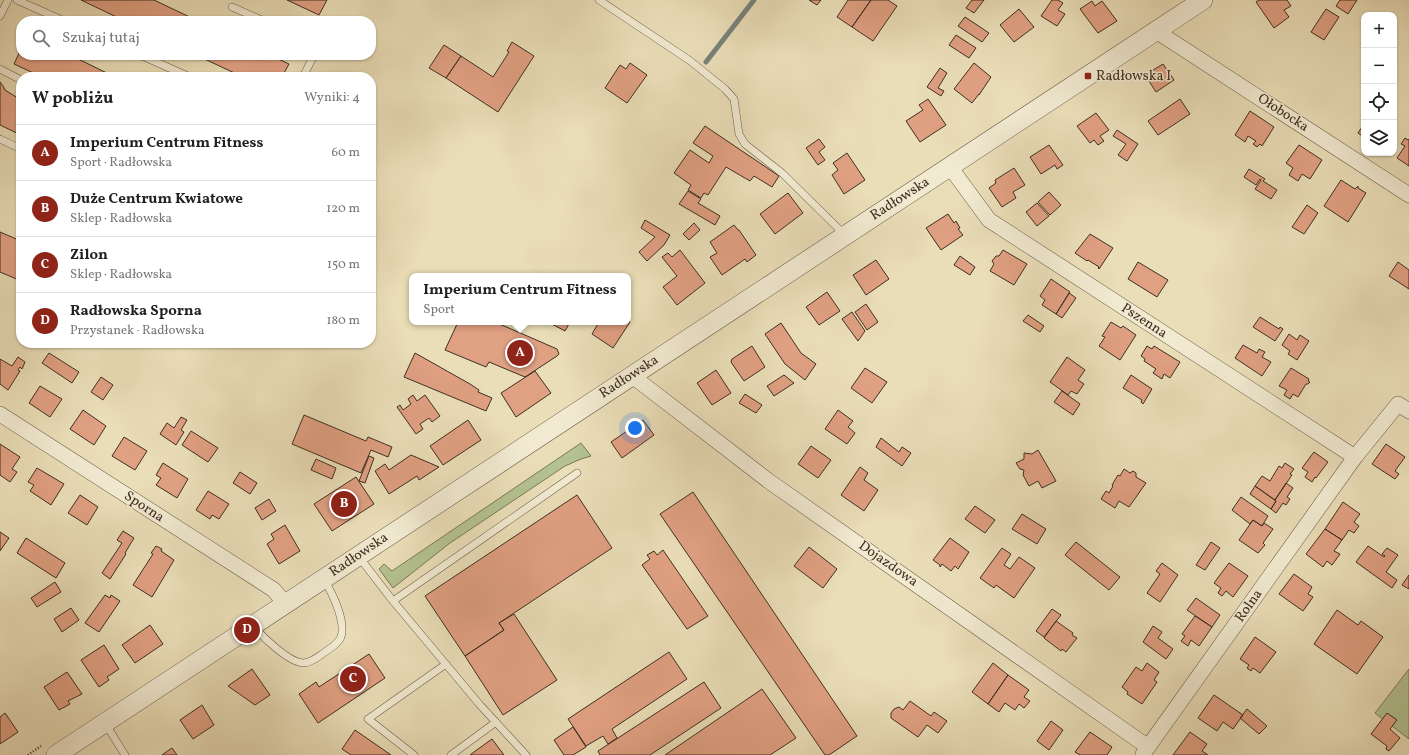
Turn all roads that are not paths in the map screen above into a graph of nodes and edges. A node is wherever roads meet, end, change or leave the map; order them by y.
1 (8, 0) edge
2 (17, 0) edge
3 (599, 0) edge
4 (1204, 0) edge
5 (232, 7) dead end
6 (0, 16) edge
7 (53, 16) edge
8 (253, 16) edge
9 (1156, 31) junction
10 (151, 60) edge
11 (312, 60) edge
12 (0, 69) edge
13 (179, 72) edge
14 (306, 72) edge
15 (16, 77) edge
16 (0, 139) edge
17 (16, 147) edge
18 (950, 167) junction
19 (1409, 195) edge
20 (845, 235) junction
21 (631, 375) junction
22 (1409, 411) edge
23 (0, 414) edge
24 (1355, 457) junction
25 (577, 473) dead end
26 (358, 556) junction
27 (324, 579) junction
28 (393, 601) junction
29 (284, 604) junction
30 (253, 626) junction
31 (446, 664) junction
32 (496, 722) junction
33 (105, 723) junction
34 (1146, 751) edge
35 (56, 755) edge
36 (126, 755) edge
37 (414, 755) edge
38 (451, 755) edge
39 (526, 755) edge

1 - 6 lane
2 - 7 lane
3 - 20 lane
4 - 9 street, Radłowska
5 - 8 lane
9 - 18 street, Radłowska
9 - 19 street, Ołobocka
10 - 13 lane
11 - 14 lane
12 - 15 lane
16 - 17 lane
18 - 20 street, Radłowska
18 - 24 street, Pszenna
20 - 21 street, Radłowska
21 - 26 street, Radłowska
21 - 34 street, Dojazdowa
22 - 24 street, Rolna
23 - 29 street, Sporna
24 - 34 street, Rolna
25 - 28 lane
26 - 27 street, Radłowska
26 - 28 lane
27 - 29 street, Radłowska
27 - 30 lane
28 - 31 lane
29 - 30 street, Radłowska
30 - 33 street, Radłowska
31 - 32 lane
31 - 37 lane
32 - 38 lane
32 - 39 lane
33 - 35 street, Radłowska
33 - 36 lane

